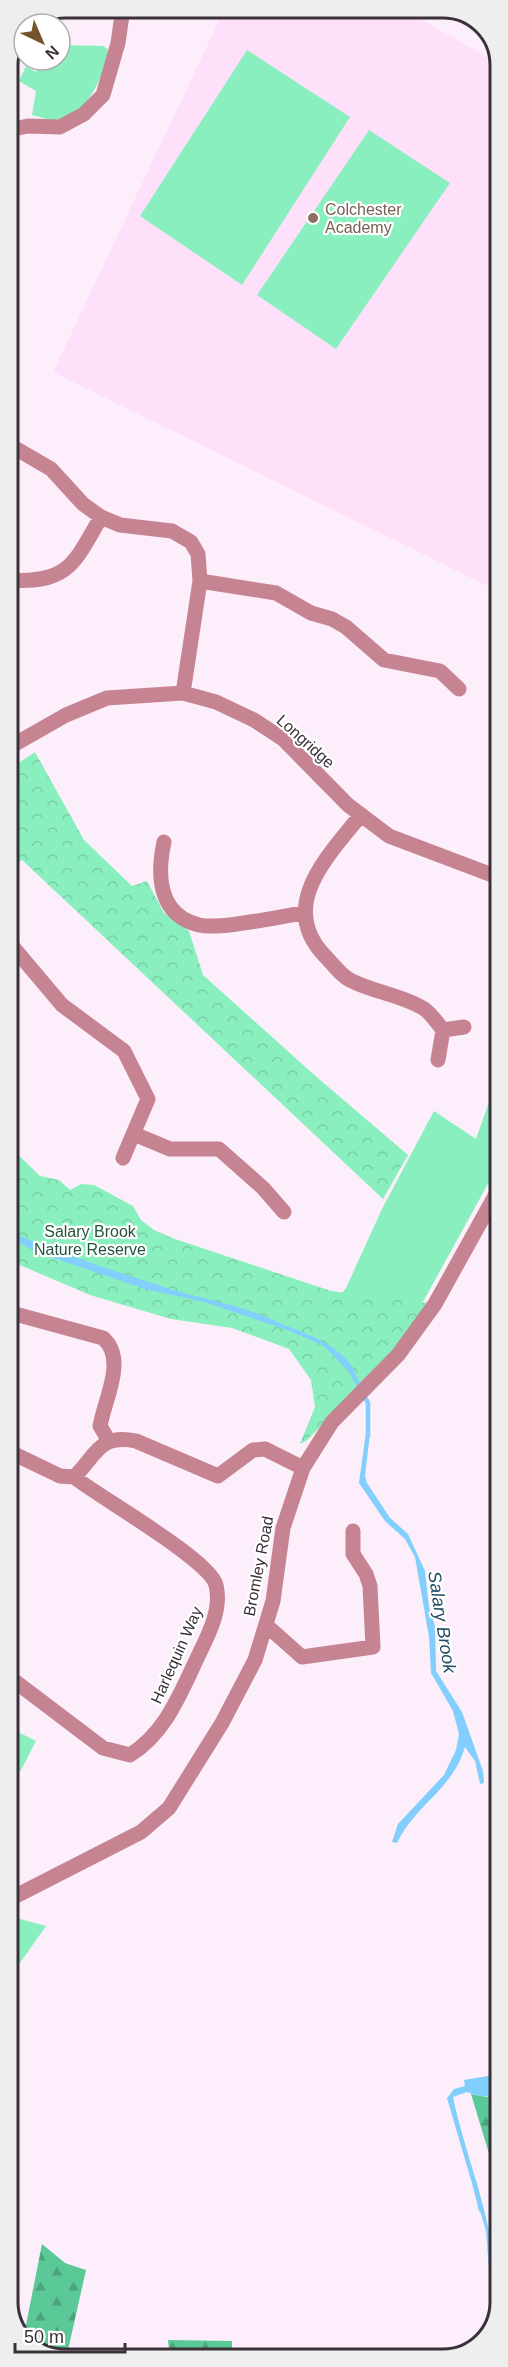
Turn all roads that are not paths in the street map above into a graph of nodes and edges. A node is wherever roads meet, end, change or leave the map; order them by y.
1 (122, 18) edge
2 (18, 128) edge
3 (18, 450) edge
4 (101, 516) junction
5 (18, 580) edge
6 (200, 580) junction
7 (459, 689) dead end
8 (183, 693) junction
9 (18, 742) edge
10 (360, 816) junction
11 (164, 842) dead end
12 (490, 874) edge
13 (305, 913) junction
14 (18, 953) edge
15 (464, 1027) dead end
16 (443, 1030) junction
17 (438, 1060) dead end
18 (134, 1134) junction
19 (123, 1158) dead end
20 (490, 1205) edge
21 (284, 1212) dead end
22 (19, 1315) dead end
23 (109, 1442) junction
24 (18, 1456) edge
25 (303, 1468) junction
26 (74, 1478) junction
27 (353, 1531) dead end
28 (266, 1625) junction
29 (18, 1684) edge
30 (18, 1895) edge

1 - 2 street
3 - 4 street
4 - 5 street
4 - 6 street
6 - 7 street
6 - 8 street
8 - 9 street, Longridge
8 - 10 street, Longridge
10 - 12 street, Longridge
10 - 13 street
11 - 13 street
13 - 16 street
14 - 18 street
15 - 16 street
16 - 17 street
18 - 19 street
18 - 21 street
20 - 25 street, Bromley Road
22 - 23 street
23 - 25 street
23 - 26 street
24 - 26 street
25 - 28 street, Bromley Road
26 - 29 street, Harlequin Way
27 - 28 street
28 - 30 street, Bromley Road

